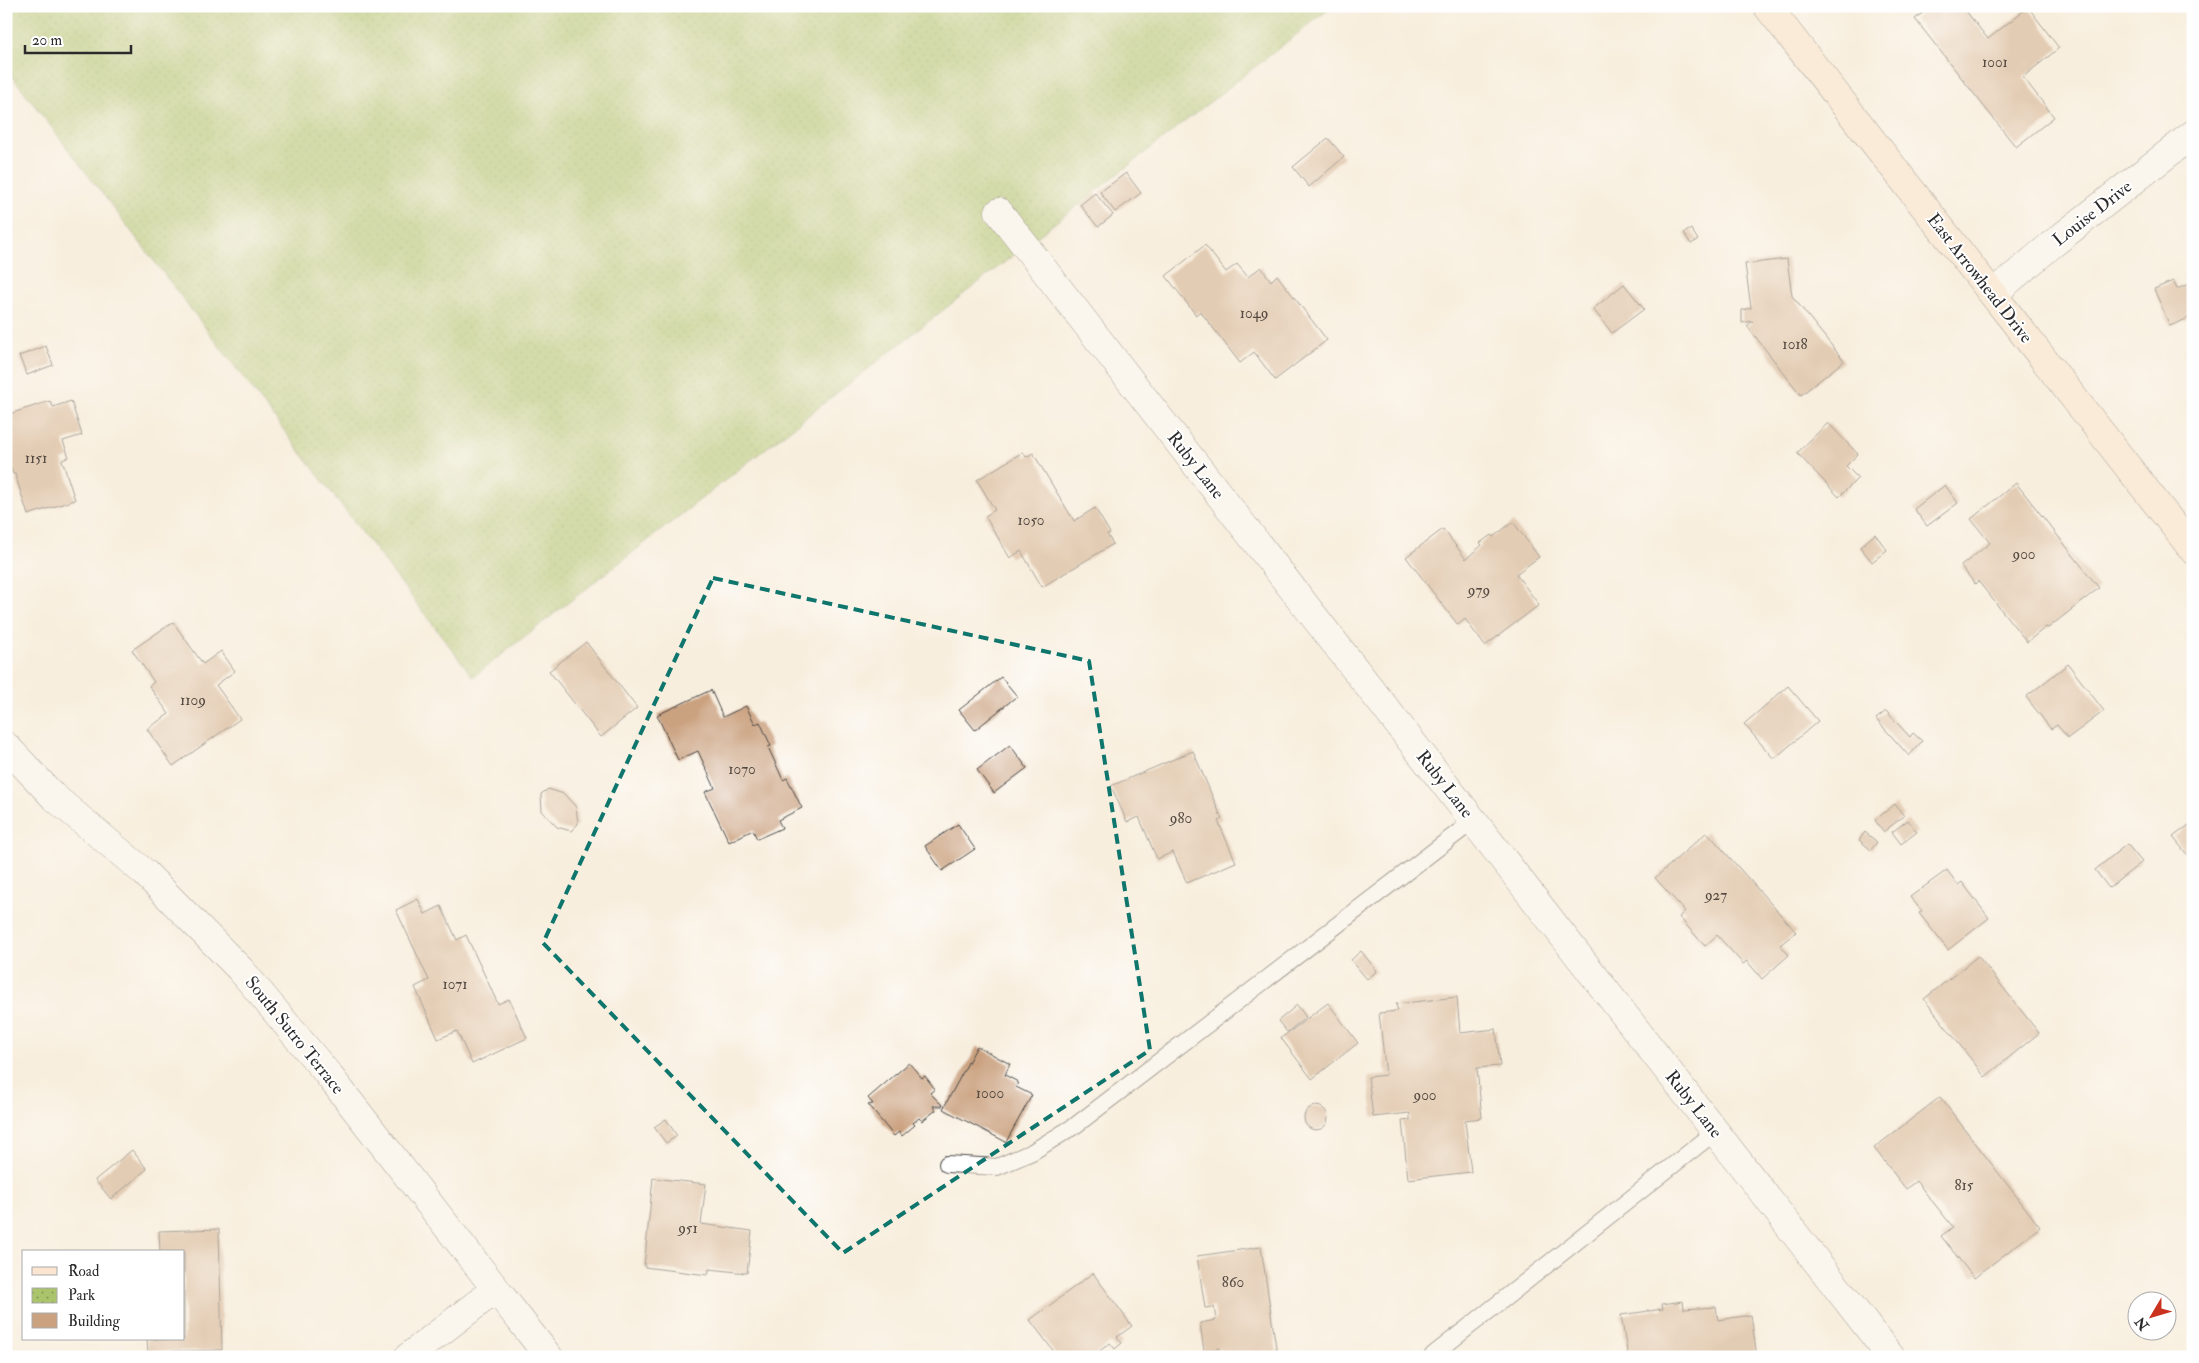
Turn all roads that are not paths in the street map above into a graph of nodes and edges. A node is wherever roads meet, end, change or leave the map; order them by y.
1 (1767, 6) edge
2 (2193, 134) edge
3 (999, 212) dead end
4 (1993, 294) junction
5 (2193, 550) edge
6 (6, 746) edge
7 (1473, 821) junction
8 (1716, 1132) junction
9 (947, 1164) dead end
10 (496, 1289) junction
11 (1433, 1355) dead end
12 (408, 1357) edge
13 (548, 1357) edge
14 (1891, 1357) edge

1 - 4 street, East Arrowhead Drive
2 - 4 street, Louise Drive
3 - 7 street, Ruby Lane
4 - 5 street, East Arrowhead Drive
6 - 10 street, South Sutro Terrace
7 - 8 street, Ruby Lane
7 - 9 lane
8 - 11 lane
8 - 14 street, Ruby Lane
10 - 12 street
10 - 13 street, South Sutro Terrace

